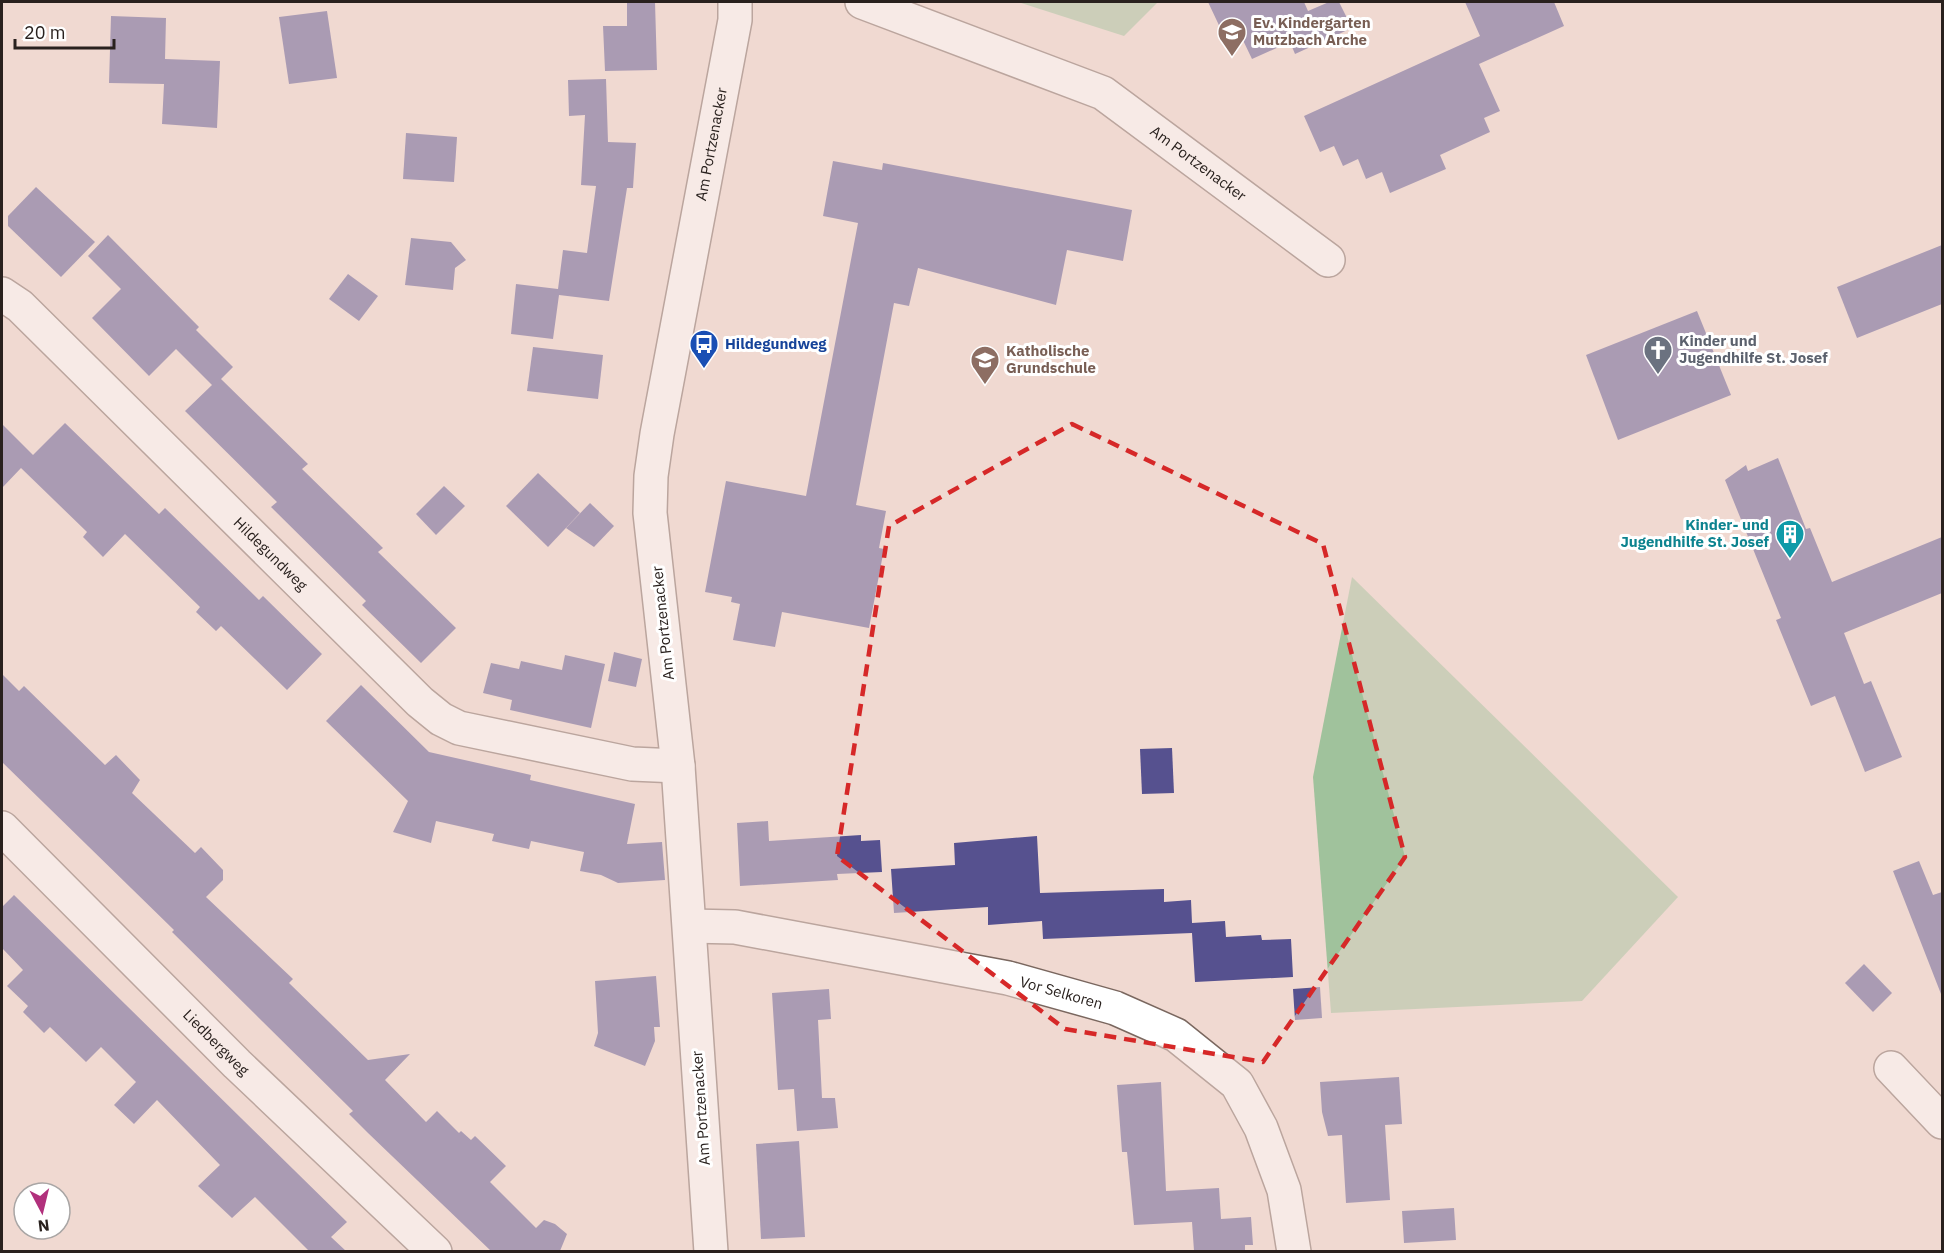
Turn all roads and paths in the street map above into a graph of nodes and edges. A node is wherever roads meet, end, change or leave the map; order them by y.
1 (735, 2) edge
2 (861, 2) edge
3 (1328, 261) dead end
4 (2, 294) edge
5 (678, 766) junction
6 (2, 828) edge
7 (690, 926) junction
8 (1892, 1068) dead end
9 (1942, 1122) edge
10 (435, 1251) edge
11 (711, 1251) edge
12 (1294, 1251) edge

1 - 5 street, Am Portzenacker
2 - 3 street, Am Portzenacker
4 - 5 street, Hildegundweg
5 - 7 street, Am Portzenacker
6 - 10 street, Liedbergweg
7 - 11 street, Am Portzenacker
7 - 12 street, Vor Selkoren
8 - 9 street

